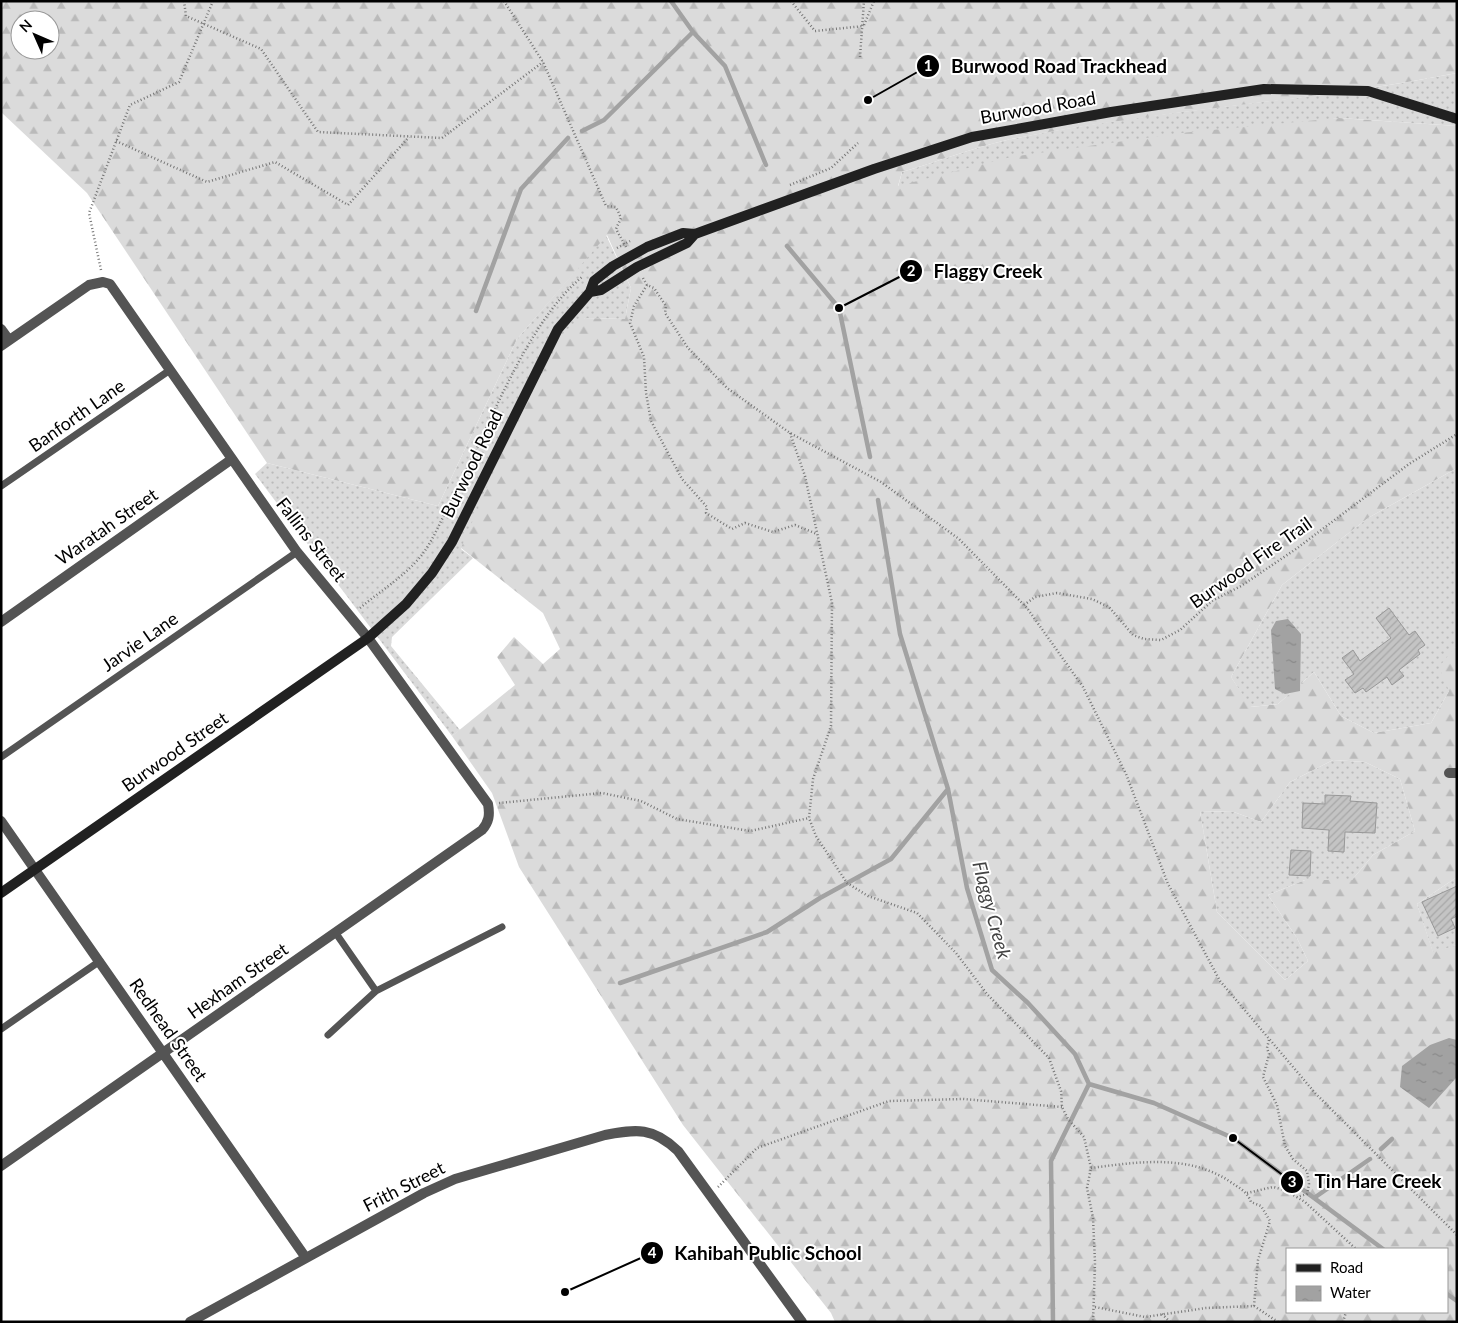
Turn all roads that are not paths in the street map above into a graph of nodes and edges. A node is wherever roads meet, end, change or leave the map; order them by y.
1 (1457, 119) edge
2 (695, 234) junction
3 (590, 292) junction
4 (1, 329) edge
5 (5, 343) edge
6 (170, 370) junction
7 (232, 459) junction
8 (1, 486) edge
9 (296, 552) junction
10 (1, 622) edge
11 (368, 638) junction
12 (1, 757) edge
13 (488, 819) joint
14 (1, 821) edge
15 (35, 870) junction
16 (1, 893) edge
17 (502, 927) dead end
18 (336, 932) junction
19 (100, 961) junction
20 (376, 991) junction
21 (1, 1029) edge
22 (328, 1035) dead end
23 (164, 1053) junction
24 (1, 1166) edge
25 (306, 1258) junction
26 (190, 1322) edge
27 (802, 1322) edge

1 - 2 main road, Burwood Road
2 - 3 main road, Burwood Road
2 - 3 main road, Burwood Road
3 - 11 main road, Burwood Road
4 - 5 street
5 - 6 street, Fallins Street
6 - 7 street, Fallins Street
6 - 8 lane, Banforth Lane
7 - 9 street, Fallins Street
7 - 10 street, Waratah Street
9 - 11 street, Fallins Street
9 - 12 lane, Jarvie Lane
11 - 13 street, Fallins Street
11 - 15 main road, Burwood Street
13 - 18 street, Hexham Street
14 - 15 street, Redhead Street
15 - 16 main road, Burwood Street
15 - 19 street, Redhead Street
17 - 20 lane
18 - 20 lane
18 - 23 street, Hexham Street
19 - 21 lane
19 - 23 street, Redhead Street
20 - 22 lane
23 - 24 street, Hexham Street
23 - 25 street, Redhead Street
25 - 26 street, Frith Street
25 - 27 street, Frith Street

